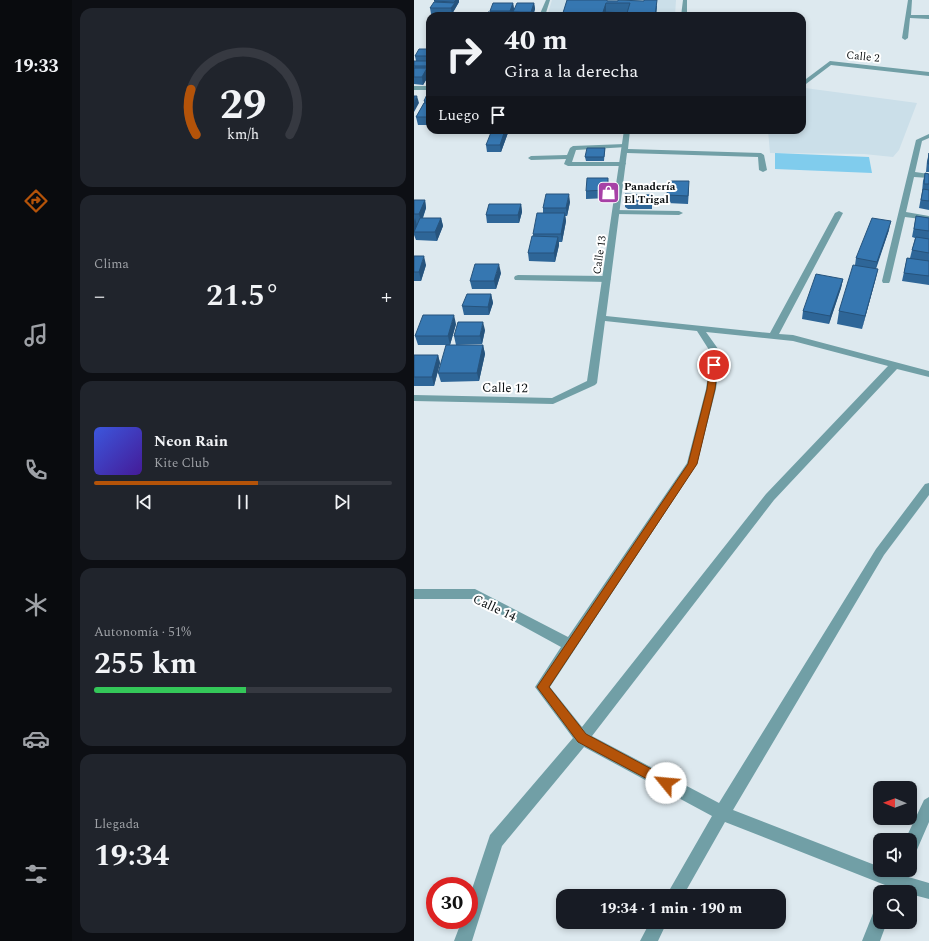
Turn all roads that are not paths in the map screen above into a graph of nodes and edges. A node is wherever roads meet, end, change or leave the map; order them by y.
1 (548, 0) edge
2 (685, 0) edge
3 (910, 0) edge
4 (544, 12) edge
5 (684, 12) edge
6 (908, 16) junction
7 (929, 17) edge
8 (905, 38) dead end
9 (929, 74) edge
10 (806, 82) edge
11 (414, 88) edge
12 (426, 88) edge
13 (626, 134) edge
14 (929, 136) edge
15 (919, 140) junction
16 (929, 141) edge
17 (624, 149) junction
18 (570, 157) junction
19 (531, 158) dead end
20 (622, 164) junction
21 (763, 170) dead end
22 (910, 174) junction
23 (929, 176) edge
24 (616, 212) junction
25 (839, 212) dead end
26 (679, 213) dead end
27 (901, 214) junction
28 (929, 218) edge
29 (518, 278) dead end
30 (607, 279) junction
31 (886, 281) dead end
32 (601, 318) junction
33 (700, 329) junction
34 (773, 336) junction
35 (895, 365) junction
36 (929, 374) edge
37 (592, 383) joint
38 (414, 398) edge
39 (929, 487) edge
40 (414, 594) edge
41 (570, 645) junction
42 (582, 738) junction
43 (929, 805) edge
44 (722, 813) junction
45 (916, 833) edge
46 (894, 881) edge
47 (678, 889) edge
48 (929, 891) edge
49 (655, 929) edge
50 (876, 929) edge
51 (463, 941) edge
52 (648, 941) edge
53 (871, 941) edge

1 - 4 street
2 - 5 street
3 - 6 street
6 - 7 street
6 - 8 street
9 - 10 street, Calle 2
11 - 12 street
13 - 17 street, Calle 13
14 - 15 street
15 - 16 street
15 - 22 street
17 - 18 street
17 - 20 street, Calle 13
17 - 21 street
18 - 19 street
18 - 20 street
20 - 24 street, Calle 13
22 - 23 street
22 - 27 street
24 - 26 street
24 - 30 street, Calle 13
25 - 34 street
27 - 28 street
27 - 31 street
29 - 30 street
30 - 32 street, Calle 13
32 - 33 street
32 - 37 street, Calle 13
33 - 34 street
33 - 41 street
34 - 35 street
35 - 36 street
35 - 42 street
37 - 38 street, Calle 12
39 - 44 street
40 - 41 street, Calle 14
41 - 42 street
42 - 44 street
42 - 51 street
43 - 45 street
44 - 46 street
44 - 47 street
46 - 48 street
49 - 52 street
50 - 53 street

